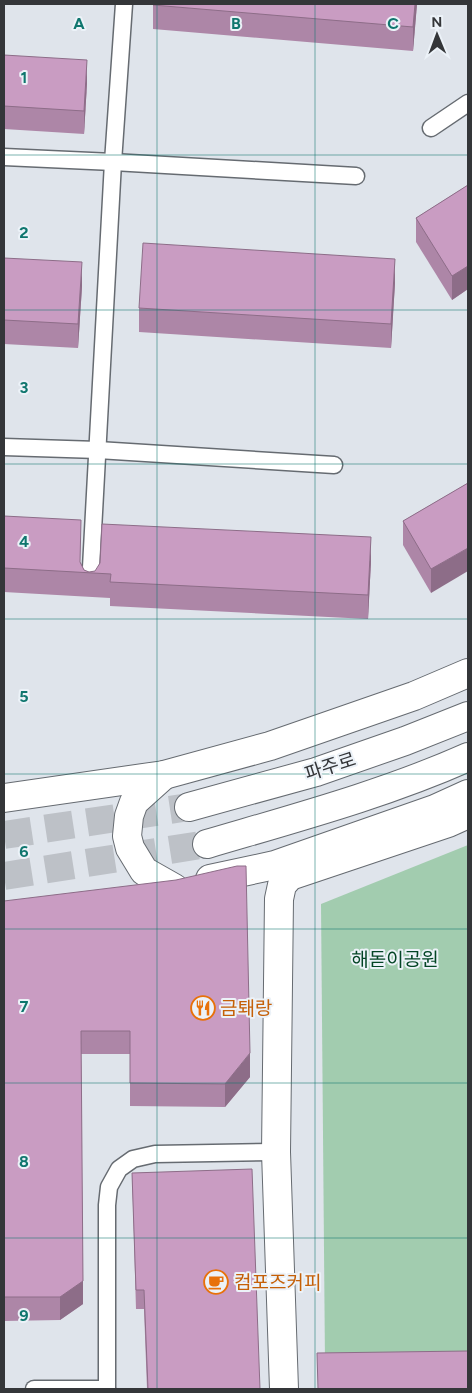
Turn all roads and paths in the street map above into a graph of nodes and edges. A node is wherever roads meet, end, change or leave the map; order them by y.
1 (124, 4) edge
2 (468, 104) edge
3 (431, 128) dead end
4 (4, 157) edge
5 (113, 162) junction
6 (356, 176) dead end
7 (4, 447) edge
8 (98, 450) junction
9 (334, 465) dead end
10 (90, 586) edge
11 (468, 673) edge
12 (468, 716) edge
13 (468, 757) edge
14 (164, 774) junction
15 (468, 794) edge
16 (4, 798) edge
17 (189, 807) tunnel mouth
18 (468, 814) edge
19 (207, 844) tunnel mouth
20 (174, 888) junction
21 (136, 893) edge
22 (276, 1152) junction
23 (34, 1389) edge
24 (107, 1389) edge
25 (284, 1389) edge

1 - 5 lane
2 - 3 lane
4 - 5 lane
5 - 6 lane
5 - 8 lane
7 - 8 lane
8 - 9 lane
8 - 10 lane
11 - 14 main road
12 - 17 main road, 파주로
13 - 19 main road, 파주로
14 - 16 main road
14 - 20 main road
15 - 20 main road
18 - 22 main road
20 - 21 main road
22 - 24 lane
22 - 25 main road
23 - 24 lane

